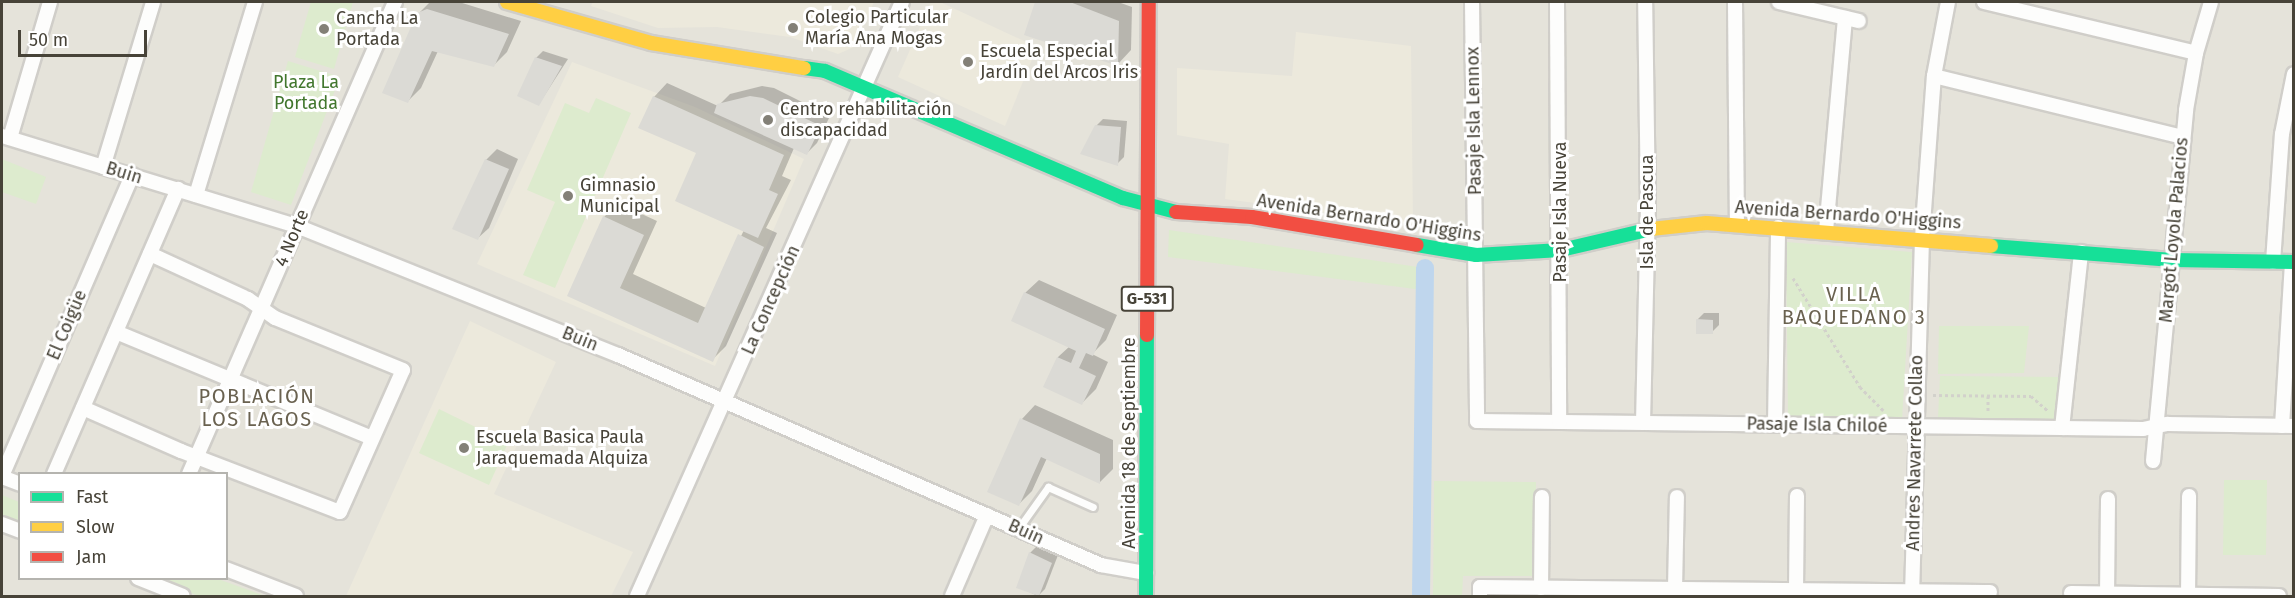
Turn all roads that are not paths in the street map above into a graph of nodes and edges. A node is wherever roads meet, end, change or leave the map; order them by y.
1 (50, 2) edge
2 (153, 2) edge
3 (255, 2) edge
4 (395, 2) edge
5 (507, 2) edge
6 (902, 2) edge
7 (1149, 2) edge
8 (1472, 2) edge
9 (1557, 2) edge
10 (1645, 2) edge
11 (1735, 2) edge
12 (1779, 2) edge
13 (1948, 2) edge
14 (1983, 2) edge
15 (2211, 2) edge
16 (532, 5) edge
17 (1845, 18) junction
18 (1859, 21) dead end
19 (2196, 53) junction
20 (2294, 74) edge
21 (1934, 76) junction
22 (865, 85) junction
23 (2288, 134) edge
24 (2183, 136) junction
25 (6, 137) edge
26 (103, 167) junction
27 (132, 175) junction
28 (178, 189) junction
29 (196, 195) junction
30 (1148, 207) junction
31 (1737, 224) junction
32 (297, 226) junction
33 (1778, 226) junction
34 (1648, 229) junction
35 (1826, 231) junction
36 (1922, 238) junction
37 (1561, 250) junction
38 (2081, 252) junction
39 (150, 254) junction
40 (1476, 255) junction
41 (2172, 260) junction
42 (2273, 262) junction
43 (2293, 262) edge
44 (261, 309) junction
45 (116, 332) junction
46 (230, 380) junction
47 (727, 401) junction
48 (83, 408) junction
49 (1477, 421) joint
50 (1559, 422) junction
51 (1643, 423) junction
52 (1775, 424) junction
53 (1914, 426) junction
54 (2156, 426) junction
55 (2288, 426) edge
56 (2062, 428) junction
57 (372, 438) junction
58 (197, 456) junction
59 (2153, 460) dead end
60 (55, 472) edge
61 (190, 472) edge
62 (2, 476) edge
63 (18, 483) edge
64 (1797, 496) dead end
65 (2189, 496) dead end
66 (1542, 497) dead end
67 (1677, 497) dead end
68 (2108, 499) dead end
69 (1093, 507) dead end
70 (987, 515) junction
71 (2, 524) edge
72 (1018, 529) junction
73 (18, 530) edge
74 (228, 570) edge
75 (1146, 573) junction
76 (140, 580) edge
77 (1541, 588) junction
78 (1675, 589) junction
79 (1480, 592) edge
80 (1787, 592) edge
81 (1989, 592) dead end
82 (1595, 593) edge
83 (2071, 593) dead end
84 (1912, 594) edge
85 (2107, 595) edge
86 (2188, 596) edge
87 (183, 597) edge
88 (296, 597) edge
89 (637, 597) edge
90 (952, 597) edge
91 (1146, 597) edge
92 (2279, 597) edge

1 - 25 street
2 - 26 street
3 - 29 street
4 - 32 street, 4 Norte
5 - 16 main road, Avenida Bernardo O'Higgins
6 - 22 street, La Concepción
7 - 30 main road, Avenida 18 de Septiembre / G-531
8 - 40 street, Pasaje Isla Lennox
9 - 37 street, Pasaje Isla Nueva
10 - 34 street, Isla de Pascua
11 - 31 street
12 - 17 street
13 - 21 street, Andres Navarrete Collao
14 - 19 street
15 - 19 street, Margot Loyola Palacios
16 - 22 main road, Avenida Bernardo O'Higgins
17 - 18 street
17 - 35 street
19 - 24 street, Margot Loyola Palacios
20 - 23 street
21 - 24 street
21 - 36 street, Andres Navarrete Collao
22 - 30 main road, Avenida Bernardo O'Higgins
22 - 47 street, La Concepción
23 - 42 street
24 - 41 street, Margot Loyola Palacios
25 - 26 street, Buin
26 - 27 street, Buin
27 - 28 street, Buin
27 - 62 street, El Coigüe
28 - 29 street, Buin
28 - 39 street
29 - 32 street, Buin
30 - 40 main road, Avenida Bernardo O'Higgins
30 - 75 main road, Avenida 18 de Septiembre / G-531
31 - 33 main road, Avenida Bernardo O'Higgins
31 - 34 main road, Avenida Bernardo O'Higgins
32 - 44 street, 4 Norte
32 - 47 street, Buin
33 - 35 main road, Avenida Bernardo O'Higgins
33 - 52 street
34 - 37 main road, Avenida Bernardo O'Higgins
34 - 51 street, Isla de Pascua
35 - 36 main road, Avenida Bernardo O'Higgins
36 - 38 main road, Avenida Bernardo O'Higgins
36 - 53 street, Andres Navarrete Collao
37 - 40 main road, Avenida Bernardo O'Higgins
37 - 50 street, Pasaje Isla Nueva
38 - 41 main road, Avenida Bernardo O'Higgins
38 - 56 street
39 - 44 street
39 - 45 street
40 - 49 street, Pasaje Isla Lennox
41 - 42 main road, Avenida Bernardo O'Higgins
41 - 54 street, Margot Loyola Palacios
42 - 43 main road, Avenida Bernardo O'Higgins
43 - 55 street
44 - 46 street, 4 Norte
44 - 57 street
45 - 46 street
45 - 48 street
46 - 57 street
46 - 58 street, 4 Norte
47 - 70 street, Buin
47 - 89 street, La Concepción
48 - 58 street
48 - 60 street
49 - 50 street, Pasaje Isla Chiloé
50 - 51 street, Pasaje Isla Chiloé
51 - 52 street, Pasaje Isla Chiloé
52 - 53 street, Pasaje Isla Chiloé
53 - 56 street, Pasaje Isla Chiloé
53 - 84 street, Andres Navarrete Collao
54 - 55 street, Pasaje Isla Chiloé
54 - 56 street, Pasaje Isla Chiloé
54 - 59 street, Margot Loyola Palacios
57 - 58 street
58 - 61 street, 4 Norte
62 - 63 street
64 - 80 street
65 - 86 street
66 - 77 street
67 - 78 street
68 - 85 street
69 - 72 lane
70 - 72 street, Buin
70 - 90 street
71 - 73 street
72 - 75 street, Buin
74 - 88 street
75 - 91 main road, Avenida 18 de Septiembre / G-531
76 - 87 street
77 - 79 street
77 - 82 street
78 - 80 street
78 - 82 street
80 - 84 street
81 - 84 street
83 - 85 street
85 - 86 street
86 - 92 street

